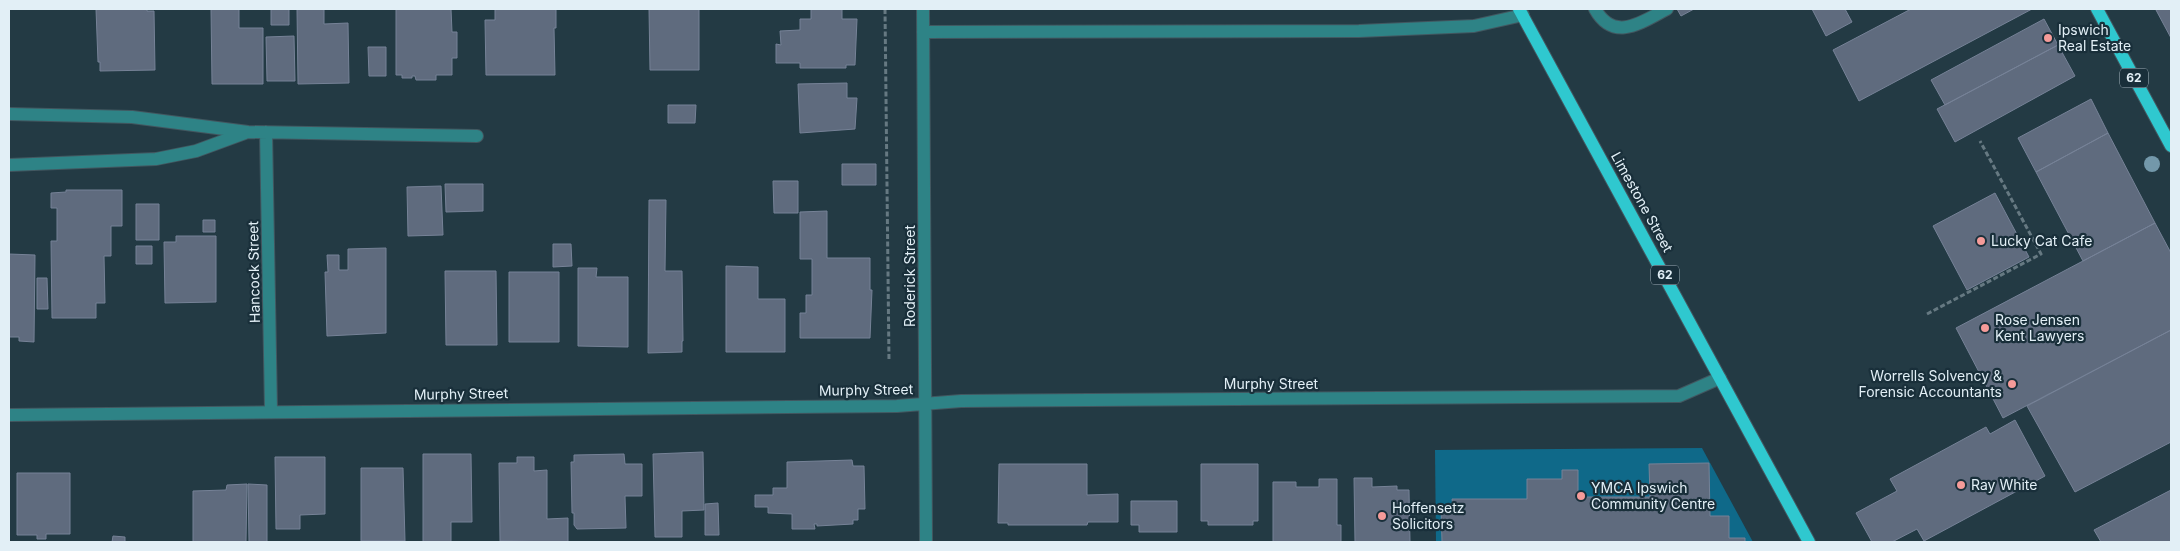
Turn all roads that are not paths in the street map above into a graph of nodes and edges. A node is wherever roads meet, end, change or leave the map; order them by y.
1 (923, 9) edge
2 (1595, 9) edge
3 (1667, 9) edge
4 (2097, 9) edge
5 (1521, 12) edge
6 (923, 32) junction
7 (9, 114) edge
8 (248, 132) junction
9 (266, 132) junction
10 (477, 136) dead end
11 (2171, 146) edge
12 (9, 165) edge
13 (1720, 378) junction
14 (926, 404) junction
15 (272, 411) junction
16 (9, 415) edge
17 (926, 542) edge
18 (1810, 542) edge

1 - 6 street, Roderick Street
2 - 3 street
4 - 11 main road, 62
5 - 6 street
5 - 13 main road, Limestone Street / 62
6 - 14 street, Roderick Street
7 - 8 street
8 - 9 street
8 - 12 street
9 - 10 street
9 - 15 street, Hancock Street
13 - 14 street, Murphy Street
13 - 18 main road, Limestone Street / 62
14 - 15 street, Murphy Street
14 - 17 street, Roderick Street
15 - 16 street, Murphy Street

